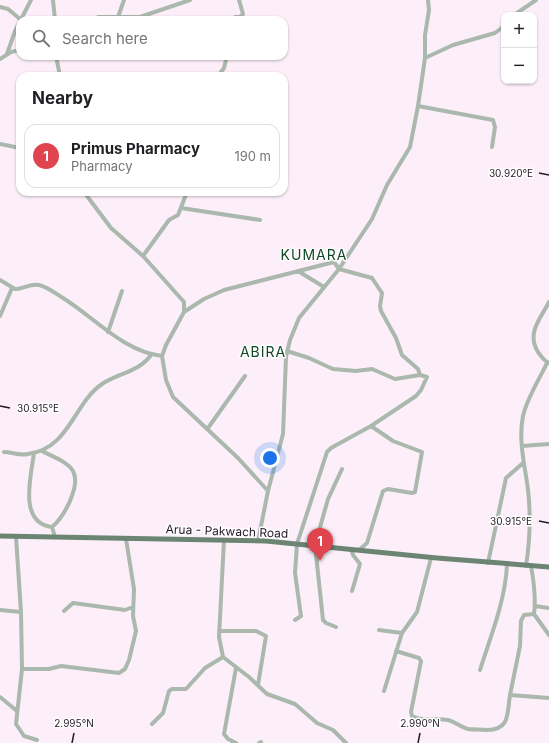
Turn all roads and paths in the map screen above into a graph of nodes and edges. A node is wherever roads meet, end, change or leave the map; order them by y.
1 (31, 0) edge
2 (53, 0) edge
3 (124, 0) edge
4 (190, 0) edge
5 (240, 0) edge
6 (428, 0) edge
7 (536, 0) edge
8 (0, 7) edge
9 (518, 12) edge
10 (16, 16) edge
11 (22, 16) edge
12 (55, 16) edge
13 (118, 16) edge
14 (146, 16) edge
15 (241, 16) edge
16 (501, 28) edge
17 (16, 29) edge
18 (16, 51) edge
19 (7, 54) junction
20 (425, 58) junction
21 (0, 59) edge
22 (57, 60) edge
23 (226, 60) edge
24 (59, 72) edge
25 (221, 72) edge
26 (418, 106) junction
27 (0, 144) edge
28 (16, 147) edge
29 (492, 147) dead end
30 (87, 196) edge
31 (186, 196) edge
32 (181, 208) junction
33 (260, 220) dead end
34 (143, 256) junction
35 (339, 269) junction
36 (298, 271) junction
37 (0, 280) edge
38 (324, 287) junction
39 (12, 288) junction
40 (122, 291) dead end
41 (549, 302) edge
42 (184, 312) junction
43 (0, 316) edge
44 (108, 332) junction
45 (287, 351) junction
46 (151, 355) junction
47 (162, 356) junction
48 (548, 363) edge
49 (420, 375) junction
50 (245, 376) dead end
51 (371, 426) junction
52 (208, 428) junction
53 (549, 444) edge
54 (522, 446) junction
55 (42, 451) junction
56 (4, 452) dead end
57 (34, 453) junction
58 (523, 463) junction
59 (342, 469) dead end
60 (268, 491) junction
61 (52, 527) junction
62 (0, 536) edge
63 (16, 536) junction
64 (55, 537) junction
65 (126, 538) junction
66 (224, 540) junction
67 (258, 541) junction
68 (296, 544) junction
69 (315, 546) junction
70 (351, 550) junction
71 (359, 550) junction
72 (431, 558) junction
73 (488, 563) junction
74 (507, 564) junction
75 (529, 566) junction
76 (549, 567) edge
77 (352, 592) dead end
78 (133, 606) junction
79 (535, 606) junction
80 (549, 608) edge
81 (0, 610) edge
82 (64, 611) dead end
83 (21, 612) junction
84 (534, 614) junction
85 (295, 620) dead end
86 (336, 627) dead end
87 (379, 630) dead end
88 (219, 631) junction
89 (402, 633) junction
90 (549, 635) edge
91 (396, 651) junction
92 (223, 657) junction
93 (236, 668) junction
94 (22, 669) junction
95 (480, 670) dead end
96 (258, 685) junction
97 (384, 691) dead end
98 (510, 695) junction
99 (0, 698) edge
100 (549, 698) edge
101 (17, 711) junction
102 (152, 724) dead end
103 (37, 740) dead end
104 (236, 743) edge
105 (346, 743) edge

1 - 11 street
2 - 12 street
3 - 13 street
4 - 14 street
5 - 15 street
6 - 20 street
7 - 9 street
8 - 10 street
16 - 20 street
17 - 19 street
18 - 19 street
19 - 21 street
20 - 26 street
22 - 24 street
23 - 25 street
26 - 29 street
26 - 35 street
27 - 28 street
30 - 34 street
31 - 32 street
32 - 33 street
32 - 34 street
34 - 42 street
35 - 36 street
35 - 38 street
35 - 49 street
36 - 38 street
36 - 42 street
37 - 39 street
38 - 45 street
39 - 43 street
39 - 44 street
40 - 44 street
41 - 48 street
42 - 47 street
44 - 46 street
45 - 49 street
45 - 60 street
46 - 47 street
46 - 55 street
47 - 52 street
48 - 54 street
49 - 51 street
50 - 52 street
51 - 68 street
51 - 71 street
52 - 60 street
53 - 54 street
54 - 58 street
55 - 57 street
55 - 61 street
56 - 57 street
57 - 61 street
58 - 73 street
58 - 75 street
59 - 69 street
60 - 67 street
61 - 64 street
62 - 63 main road, Arua - Pakwach Road
63 - 64 main road, Arua - Pakwach Road
63 - 83 street
64 - 65 main road, Arua - Pakwach Road
65 - 66 main road, Arua - Pakwach Road
65 - 78 street
66 - 67 main road, Arua - Pakwach Road
66 - 88 street
67 - 68 main road, Arua - Pakwach Road
68 - 69 main road, Arua - Pakwach Road
68 - 85 street
69 - 70 main road, Arua - Pakwach Road
69 - 86 street
70 - 71 main road, Arua - Pakwach Road
70 - 77 street
71 - 72 main road, Arua - Pakwach Road
72 - 73 main road, Arua - Pakwach Road
72 - 89 street
73 - 74 main road, Arua - Pakwach Road
74 - 75 main road, Arua - Pakwach Road
74 - 95 street
75 - 76 main road, Arua - Pakwach Road
75 - 79 street
78 - 82 street
78 - 94 street
79 - 80 street
79 - 84 street
81 - 83 street
83 - 94 street
84 - 90 street
84 - 98 street
87 - 89 street
88 - 92 street
88 - 96 street
89 - 91 street
91 - 97 street
91 - 98 street
92 - 93 street
92 - 102 street
93 - 96 street
93 - 104 street
94 - 101 street
96 - 105 street
98 - 100 street
99 - 101 street
101 - 103 street

